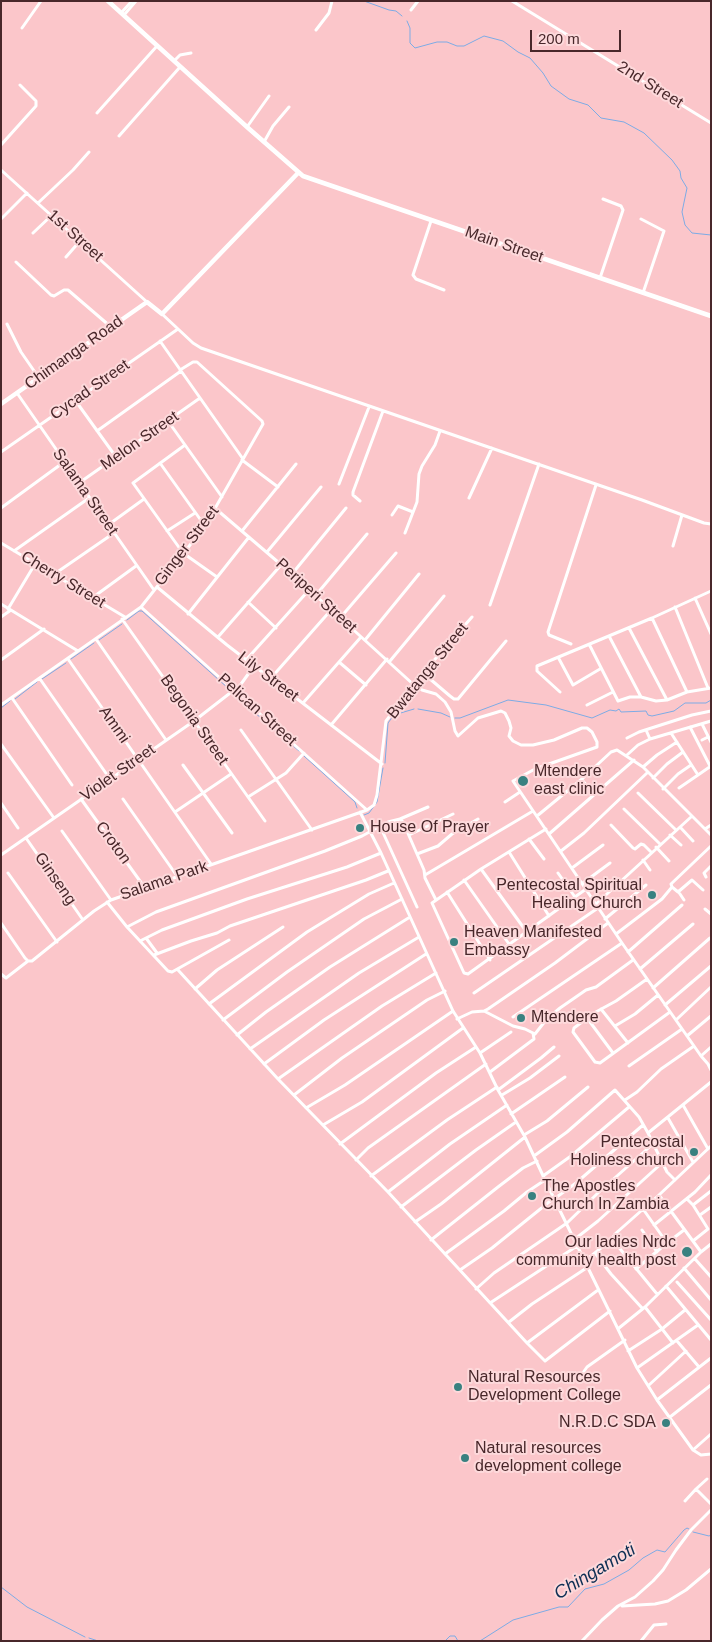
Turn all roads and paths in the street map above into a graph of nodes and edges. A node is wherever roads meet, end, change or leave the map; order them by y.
1 (41, 1) edge
2 (108, 1) edge
3 (132, 1) edge
4 (136, 1) edge
5 (332, 1) edge
6 (418, 1) edge
7 (512, 1) edge
8 (411, 10) dead end
9 (122, 14) junction
10 (22, 28) dead end
11 (316, 30) dead end
12 (157, 46) junction
13 (191, 53) dead end
14 (174, 61) junction
15 (180, 67) junction
16 (20, 85) dead end
17 (269, 96) dead end
18 (289, 107) dead end
19 (97, 112) dead end
20 (711, 123) edge
21 (247, 127) junction
22 (119, 136) dead end
23 (264, 142) junction
24 (1, 145) edge
25 (89, 152) dead end
26 (1, 170) edge
27 (298, 173) junction
28 (27, 193) junction
29 (603, 199) dead end
30 (38, 203) junction
31 (52, 215) junction
32 (1, 219) edge
33 (641, 219) dead end
34 (431, 220) junction
35 (33, 233) dead end
36 (80, 241) junction
37 (66, 257) dead end
38 (16, 262) dead end
39 (600, 278) junction
40 (444, 290) dead end
41 (643, 293) junction
42 (147, 302) junction
43 (162, 314) junction
44 (711, 316) edge
45 (7, 324) dead end
46 (111, 327) junction
47 (178, 329) junction
48 (160, 341) junction
49 (181, 371) junction
50 (39, 378) junction
51 (17, 393) junction
52 (200, 398) junction
53 (75, 400) junction
54 (1, 404) edge
55 (369, 407) junction
56 (383, 411) junction
57 (168, 421) junction
58 (39, 426) junction
59 (97, 431) junction
60 (440, 431) junction
61 (185, 444) junction
62 (492, 448) junction
63 (1, 452) edge
64 (116, 457) junction
65 (242, 460) junction
66 (64, 462) junction
67 (160, 463) junction
68 (296, 464) dead end
69 (539, 464) junction
70 (79, 483) junction
71 (339, 484) dead end
72 (596, 484) junction
73 (278, 487) junction
74 (321, 487) dead end
75 (222, 497) junction
76 (90, 498) junction
77 (469, 498) dead end
78 (144, 499) junction
79 (360, 501) dead end
80 (1, 508) edge
81 (346, 508) dead end
82 (216, 509) junction
83 (413, 512) junction
84 (195, 513) junction
85 (392, 515) dead end
86 (682, 515) junction
87 (108, 524) junction
88 (711, 524) edge
89 (206, 526) junction
90 (167, 531) junction
91 (242, 531) junction
92 (114, 533) junction
93 (405, 533) dead end
94 (367, 534) dead end
95 (249, 537) junction
96 (1, 543) edge
97 (673, 546) dead end
98 (14, 551) junction
99 (267, 552) junction
100 (183, 553) junction
101 (396, 553) dead end
102 (35, 564) junction
103 (281, 565) junction
104 (136, 566) junction
105 (292, 574) junction
106 (419, 574) dead end
107 (53, 575) junction
108 (217, 577) junction
109 (155, 588) junction
110 (309, 590) junction
111 (711, 591) edge
112 (316, 595) junction
113 (444, 596) dead end
114 (92, 598) junction
115 (695, 598) junction
116 (248, 602) junction
117 (1, 604) edge
118 (490, 604) dead end
119 (141, 606) junction
120 (675, 607) junction
121 (10, 610) junction
122 (331, 610) junction
123 (188, 614) junction
124 (1, 617) edge
125 (472, 617) dead end
126 (124, 618) junction
127 (340, 618) junction
128 (652, 618) junction
129 (276, 628) junction
130 (629, 628) junction
131 (44, 630) junction
132 (711, 634) edge
133 (609, 636) junction
134 (361, 637) junction
135 (218, 638) junction
136 (96, 639) junction
137 (365, 640) junction
138 (506, 641) dead end
139 (571, 644) dead end
140 (589, 644) junction
141 (78, 651) junction
142 (558, 657) junction
143 (68, 659) junction
144 (1, 660) edge
145 (246, 660) junction
146 (388, 660) junction
147 (339, 662) junction
148 (254, 666) junction
149 (600, 668) junction
150 (423, 672) junction
151 (40, 678) junction
152 (270, 678) junction
153 (366, 685) junction
154 (414, 685) junction
155 (710, 688) edge
156 (235, 690) junction
157 (560, 692) dead end
158 (612, 692) junction
159 (687, 692) junction
160 (12, 698) junction
161 (641, 698) junction
162 (667, 700) junction
163 (303, 703) junction
164 (1, 705) edge
165 (587, 705) dead end
166 (711, 711) edge
167 (194, 721) junction
168 (711, 721) edge
169 (702, 724) junction
170 (331, 725) junction
171 (690, 727) junction
172 (241, 730) dead end
173 (646, 730) junction
174 (671, 732) junction
175 (708, 737) junction
176 (627, 738) dead end
177 (650, 739) junction
178 (166, 740) junction
179 (702, 740) dead end
180 (677, 742) junction
181 (711, 742) edge
182 (1, 744) edge
183 (304, 752) junction
184 (683, 752) junction
185 (627, 755) junction
186 (138, 760) junction
187 (634, 760) junction
188 (382, 764) junction
189 (691, 764) junction
190 (183, 766) dead end
191 (710, 766) edge
192 (643, 767) junction
193 (648, 772) junction
194 (231, 774) junction
195 (698, 775) junction
196 (653, 778) junction
197 (110, 779) junction
198 (277, 779) junction
199 (582, 779) junction
200 (72, 785) dead end
201 (679, 788) dead end
202 (663, 789) junction
203 (520, 792) junction
204 (203, 793) junction
205 (638, 793) dead end
206 (594, 794) junction
207 (248, 797) junction
208 (81, 799) junction
209 (123, 799) dead end
210 (506, 802) dead end
211 (1, 803) edge
212 (428, 807) dead end
213 (624, 809) dead end
214 (367, 810) junction
215 (534, 811) junction
216 (175, 812) junction
217 (360, 812) junction
218 (453, 814) dead end
219 (537, 816) junction
220 (691, 816) junction
221 (54, 818) junction
222 (400, 819) junction
223 (478, 820) dead end
224 (265, 821) dead end
225 (610, 825) dead end
226 (711, 825) edge
227 (380, 826) junction
228 (18, 828) dead end
229 (678, 828) junction
230 (546, 829) junction
231 (705, 829) junction
232 (312, 830) junction
233 (370, 831) junction
234 (62, 832) dead end
235 (232, 833) dead end
236 (549, 834) junction
237 (670, 835) junction
238 (711, 835) edge
239 (409, 836) junction
240 (26, 838) junction
241 (530, 839) junction
242 (693, 841) dead end
243 (660, 844) junction
244 (603, 845) dead end
245 (681, 845) dead end
246 (711, 846) edge
247 (656, 847) junction
248 (561, 851) junction
249 (509, 852) junction
250 (651, 852) junction
251 (381, 854) junction
252 (417, 854) junction
253 (1, 855) edge
254 (544, 859) dead end
255 (643, 860) junction
256 (669, 861) dead end
257 (211, 864) junction
258 (610, 864) dead end
259 (711, 866) edge
260 (572, 868) junction
261 (481, 869) junction
262 (650, 870) dead end
263 (388, 871) junction
264 (8, 873) dead end
265 (558, 873) dead end
266 (425, 875) junction
267 (177, 876) junction
268 (706, 877) dead end
269 (464, 880) junction
270 (394, 883) junction
271 (583, 883) junction
272 (646, 885) dead end
273 (672, 887) junction
274 (145, 888) junction
275 (586, 889) junction
276 (703, 890) dead end
277 (447, 892) junction
278 (678, 892) junction
279 (575, 897) junction
280 (402, 899) junction
281 (436, 900) junction
282 (684, 900) dead end
283 (109, 901) junction
284 (682, 905) dead end
285 (597, 906) junction
286 (417, 907) dead end
287 (705, 909) dead end
288 (711, 914) edge
289 (549, 916) junction
290 (410, 917) junction
291 (605, 918) junction
292 (83, 920) junction
293 (1, 923) edge
294 (608, 923) junction
295 (694, 924) dead end
296 (127, 927) junction
297 (283, 927) dead end
298 (526, 931) junction
299 (616, 934) junction
300 (146, 937) junction
301 (419, 937) junction
302 (710, 938) edge
303 (140, 940) junction
304 (229, 940) dead end
305 (57, 942) junction
306 (622, 943) junction
307 (509, 944) junction
308 (628, 952) junction
309 (156, 954) junction
310 (426, 954) junction
311 (490, 960) junction
312 (633, 960) junction
313 (28, 961) junction
314 (711, 966) edge
315 (178, 970) junction
316 (640, 970) junction
317 (436, 973) junction
318 (1, 974) edge
319 (647, 979) junction
320 (711, 987) edge
321 (653, 988) junction
322 (195, 989) junction
323 (444, 991) junction
324 (474, 993) dead end
325 (658, 995) junction
326 (209, 1004) junction
327 (665, 1005) junction
328 (602, 1009) junction
329 (453, 1011) junction
330 (484, 1011) junction
331 (670, 1012) junction
332 (711, 1016) edge
333 (513, 1017) dead end
334 (587, 1018) junction
335 (457, 1019) junction
336 (223, 1020) junction
337 (676, 1020) junction
338 (615, 1026) junction
339 (463, 1028) junction
340 (682, 1029) junction
341 (511, 1032) dead end
342 (533, 1033) junction
343 (237, 1035) junction
344 (687, 1036) junction
345 (628, 1043) junction
346 (694, 1046) junction
347 (476, 1047) junction
348 (554, 1047) dead end
349 (711, 1047) edge
350 (250, 1049) junction
351 (480, 1053) junction
352 (613, 1053) junction
353 (559, 1056) dead end
354 (701, 1056) junction
355 (264, 1064) junction
356 (486, 1064) junction
357 (629, 1066) dead end
358 (711, 1070) edge
359 (490, 1072) junction
360 (565, 1077) dead end
361 (278, 1079) junction
362 (711, 1082) edge
363 (588, 1087) dead end
364 (497, 1089) junction
365 (502, 1095) junction
366 (294, 1096) junction
367 (625, 1100) junction
368 (507, 1105) junction
369 (683, 1105) junction
370 (630, 1107) junction
371 (306, 1108) junction
372 (512, 1114) junction
373 (668, 1118) junction
374 (516, 1122) junction
375 (643, 1124) junction
376 (323, 1125) junction
377 (648, 1133) junction
378 (524, 1136) junction
379 (654, 1143) junction
380 (340, 1144) junction
381 (710, 1147) edge
382 (534, 1156) junction
383 (356, 1160) junction
384 (537, 1161) junction
385 (663, 1162) junction
386 (693, 1162) junction
387 (711, 1174) edge
388 (371, 1176) junction
389 (544, 1178) junction
390 (675, 1180) junction
391 (711, 1191) edge
392 (388, 1192) junction
393 (659, 1196) junction
394 (554, 1198) junction
395 (687, 1199) junction
396 (693, 1205) junction
397 (401, 1207) junction
398 (711, 1207) edge
399 (643, 1209) junction
400 (670, 1212) junction
401 (700, 1215) junction
402 (415, 1222) junction
403 (567, 1223) junction
404 (654, 1225) junction
405 (709, 1228) edge
406 (642, 1230) dead end
407 (684, 1230) junction
408 (575, 1239) junction
409 (612, 1239) junction
410 (431, 1240) junction
411 (693, 1241) junction
412 (667, 1243) junction
413 (577, 1246) junction
414 (710, 1246) edge
415 (657, 1252) junction
416 (701, 1252) junction
417 (596, 1253) junction
418 (445, 1254) junction
419 (695, 1259) junction
420 (585, 1261) junction
421 (588, 1267) junction
422 (684, 1268) junction
423 (636, 1269) junction
424 (460, 1270) junction
425 (711, 1277) edge
426 (677, 1282) dead end
427 (666, 1286) junction
428 (476, 1288) junction
429 (598, 1290) junction
430 (657, 1294) junction
431 (711, 1300) edge
432 (490, 1304) junction
433 (644, 1308) junction
434 (685, 1310) junction
435 (610, 1311) junction
436 (711, 1320) edge
437 (508, 1322) junction
438 (698, 1326) junction
439 (619, 1328) junction
440 (662, 1328) junction
441 (625, 1340) junction
442 (711, 1340) edge
443 (677, 1341) junction
444 (527, 1343) junction
445 (673, 1343) junction
446 (628, 1351) junction
447 (686, 1351) junction
448 (711, 1358) edge
449 (699, 1367) junction
450 (637, 1368) junction
451 (580, 1377) dead end
452 (648, 1385) junction
453 (711, 1385) edge
454 (657, 1400) junction
455 (670, 1417) junction
456 (711, 1434) edge
457 (693, 1450) junction
458 (711, 1454) edge
459 (707, 1479) dead end
460 (696, 1489) junction
461 (685, 1501) dead end
462 (711, 1504) edge
463 (711, 1510) edge
464 (711, 1569) edge
465 (618, 1606) junction
466 (666, 1624) dead end
467 (582, 1641) edge
468 (641, 1641) edge

1 - 10 street
2 - 9 main road, Main Street
3 - 9 street
4 - 9 street
5 - 11 street
6 - 8 street
7 - 20 street, 2nd Street
9 - 12 main road, Main Street
12 - 14 main road, Main Street
12 - 19 street
13 - 14 street
14 - 15 main road, Main Street
15 - 21 main road, Main Street
15 - 22 street
16 - 24 street
17 - 21 street
18 - 23 street
21 - 23 main road, Main Street
23 - 27 main road, Main Street
25 - 30 street
26 - 28 street, 1st Street
27 - 34 main road, Main Street
27 - 43 main road
28 - 30 street, 1st Street
28 - 32 street
29 - 39 street
30 - 31 street, 1st Street
31 - 35 street
31 - 36 street, 1st Street
33 - 41 street
34 - 39 main road, Main Street
34 - 40 street
36 - 37 street
36 - 42 street, 1st Street
38 - 46 street
39 - 41 main road, Main Street
41 - 44 main road, Main Street
42 - 43 main road
42 - 46 main road, Chimanga Road
43 - 47 street
45 - 50 street
46 - 50 main road, Chimanga Road
47 - 48 street, Cycad Street
47 - 55 street
48 - 49 street
48 - 53 street, Cycad Street
49 - 52 street
49 - 59 street
49 - 65 street, Ginger Street
50 - 51 main road, Chimanga Road
51 - 54 main road, Chimanga Road
51 - 58 street, Salama Street
52 - 57 street, Melon Street
52 - 65 street
53 - 58 street, Cycad Street
53 - 59 street
55 - 56 street
55 - 71 street
56 - 60 street
56 - 79 street
57 - 61 street
57 - 64 street, Melon Street
58 - 63 street, Cycad Street
58 - 66 street, Salama Street
59 - 64 street
60 - 62 street
60 - 83 street
61 - 67 street
61 - 75 street
62 - 69 street
62 - 77 street
64 - 70 street, Melon Street
65 - 73 street
65 - 75 street, Ginger Street
66 - 70 street, Salama Street
66 - 80 street
67 - 78 street
67 - 84 street
68 - 73 street
69 - 72 street
69 - 118 street
70 - 76 street, Salama Street
72 - 86 street
72 - 139 street
73 - 91 street
74 - 99 street
75 - 82 street, Ginger Street
76 - 87 street, Salama Street
76 - 98 street
78 - 87 street
78 - 90 street
81 - 105 street
82 - 89 street, Ginger Street
82 - 91 street, Periperi Street
83 - 85 street
83 - 93 street
84 - 89 street
84 - 90 street
86 - 88 street
86 - 97 street
87 - 92 street, Salama Street
89 - 100 street, Ginger Street
90 - 100 street
91 - 95 street, Periperi Street
92 - 104 street, Salama Street
92 - 107 street
94 - 112 street
95 - 99 street, Periperi Street
95 - 108 street
96 - 98 street, Cherry Street
98 - 102 street, Cherry Street
99 - 103 street, Periperi Street
100 - 108 street
100 - 109 street, Ginger Street
101 - 127 street
102 - 107 street, Cherry Street
102 - 121 street
103 - 105 street, Periperi Street
103 - 116 street
104 - 109 street, Salama Street
104 - 114 street
105 - 110 street, Periperi Street
106 - 137 street
107 - 114 street, Cherry Street
108 - 123 street
109 - 119 street, Ginger Street
109 - 123 street, Lily Street
110 - 112 street, Periperi Street
110 - 129 street
111 - 115 street
112 - 122 street, Periperi Street
113 - 146 street
114 - 126 street, Cherry Street
115 - 120 street
115 - 132 street
116 - 129 street
116 - 135 street
117 - 121 street
119 - 126 street, Ginger Street
119 - 156 street, Pelican Street
120 - 128 street
120 - 155 street
121 - 124 street
121 - 131 street
122 - 127 street, Periperi Street
122 - 152 street
123 - 135 street, Lily Street
125 - 150 street, Bwatanga Street
126 - 136 street, Ginger Street
126 - 167 street, Begonia Street
127 - 134 street, Periperi Street
128 - 130 street
128 - 159 street
129 - 145 street
130 - 133 street
130 - 162 street
131 - 141 street
131 - 144 street
133 - 140 street
133 - 161 street
134 - 137 street, Periperi Street
134 - 147 street
135 - 145 street, Lily Street
136 - 141 street, Ginger Street
136 - 178 street
137 - 146 street, Periperi Street
138 - 150 street
140 - 142 street
140 - 149 street
141 - 143 street, Ginger Street
142 - 149 street
142 - 157 street
143 - 151 street, Ginger Street
143 - 186 street, Ammi
145 - 148 street, Lily Street
146 - 153 street
146 - 154 street, Periperi Street
147 - 153 street
147 - 163 street
148 - 152 street, Lily Street
148 - 156 street, Violet Street
149 - 158 street
150 - 154 street, Bwatanga Street
151 - 160 street, Ginger Street
151 - 197 street
152 - 163 street, Lily Street
153 - 170 street
154 - 188 street, Bwatanga Street
154 - 203 street
155 - 159 street
156 - 167 street, Violet Street
156 - 183 street, Pelican Street
158 - 161 street
158 - 165 street
159 - 162 street
160 - 164 street, Ginger Street
160 - 200 street
161 - 162 street
163 - 170 street, Lily Street
166 - 173 street
167 - 178 street, Violet Street
167 - 194 street, Begonia Street
168 - 169 street
169 - 171 street
169 - 175 street
170 - 188 street, Lily Street
171 - 174 street
171 - 191 street
172 - 198 street
173 - 176 street
173 - 177 street
174 - 177 street
174 - 180 street
175 - 179 street
175 - 181 street
177 - 185 street
178 - 186 street, Violet Street
180 - 184 street
180 - 192 street
182 - 221 street
183 - 198 street
183 - 214 street, Pelican Street
184 - 189 street
184 - 196 street
185 - 187 street
185 - 199 street
186 - 197 street, Violet Street
186 - 216 street, Ammi
187 - 192 street
187 - 206 street
188 - 214 street, Bwatanga Street
189 - 195 street
189 - 202 street
190 - 204 street
191 - 195 street
192 - 193 street
193 - 196 street
193 - 248 street
194 - 204 street
194 - 207 street, Begonia Street
195 - 201 street
196 - 202 street
197 - 208 street, Violet Street
198 - 207 street
198 - 232 street
199 - 206 street
199 - 219 street
202 - 220 street
203 - 210 street
203 - 215 street
204 - 216 street
204 - 235 street
205 - 229 street
206 - 236 street
207 - 224 street, Begonia Street
208 - 221 street, Violet Street
208 - 274 street, Croton
209 - 267 street
211 - 228 street
212 - 222 street
213 - 243 street
214 - 217 street
215 - 219 street
215 - 266 street
216 - 257 street, Ammi
217 - 232 street, Salama Park
217 - 233 street
218 - 239 street
219 - 230 street
220 - 229 street
220 - 231 street
221 - 240 street, Violet Street
222 - 227 street
222 - 239 street
223 - 252 street
225 - 250 street
226 - 231 street
227 - 233 street
227 - 286 street
229 - 237 street
229 - 242 street
230 - 236 street
230 - 241 street
231 - 238 street
232 - 257 street, Salama Park
233 - 251 street
233 - 296 street
234 - 283 street
236 - 248 street
237 - 243 street
237 - 245 street
239 - 252 street
240 - 253 street, Violet Street
240 - 292 street, Ginseng
241 - 249 street
241 - 254 street
243 - 247 street
244 - 260 street
246 - 273 street
247 - 250 street
247 - 256 street
248 - 260 street
249 - 261 street
249 - 289 street
250 - 255 street
251 - 263 street
251 - 300 street
252 - 266 street
255 - 262 street
255 - 285 street
257 - 267 street, Salama Park
258 - 271 street
259 - 268 street
260 - 271 street
261 - 269 street
261 - 298 street
263 - 270 street
263 - 309 street
264 - 305 street
265 - 279 street
266 - 281 street
267 - 274 street, Salama Park
269 - 277 street
269 - 307 street
270 - 280 street
270 - 326 street
271 - 275 street
272 - 291 street
273 - 278 street
273 - 299 street
274 - 283 street, Salama Park
275 - 279 street
275 - 285 street
276 - 278 street
277 - 281 street
277 - 311 street
278 - 282 street
279 - 289 street
280 - 290 street
280 - 336 street
281 - 311 street
283 - 292 street, Salama Park
283 - 296 street
284 - 308 street
285 - 291 street
285 - 324 street
287 - 288 street
289 - 298 street
290 - 301 street
290 - 343 street
291 - 294 street
292 - 305 street, Salama Park
293 - 313 street
294 - 299 street
294 - 330 street
295 - 316 street
296 - 303 street
297 - 322 street
298 - 307 street
299 - 306 street
300 - 303 street
300 - 309 street
301 - 310 street
301 - 350 street
302 - 321 street
303 - 309 street
304 - 315 street
305 - 313 street, Salama Park
306 - 308 street
306 - 333 street
307 - 311 street
308 - 312 street
309 - 315 street
310 - 317 street
310 - 355 street
312 - 316 street
312 - 342 street
313 - 318 street, Salama Park
314 - 327 street
315 - 322 street
316 - 319 street
317 - 323 street
317 - 361 street
319 - 321 street
319 - 328 street
320 - 337 street
321 - 325 street
322 - 326 street
323 - 329 street
323 - 366 street
325 - 327 street
325 - 338 street
326 - 336 street
327 - 331 street
328 - 334 street
328 - 338 street
329 - 335 street
329 - 371 street
330 - 335 street
330 - 342 street
331 - 337 street
331 - 345 street
332 - 344 street
334 - 352 street
334 - 352 street
335 - 339 street
336 - 343 street
337 - 340 street
338 - 345 street
339 - 347 street
339 - 376 street
340 - 344 street
340 - 357 street
341 - 351 street
342 - 359 street
343 - 350 street
344 - 346 street
345 - 352 street
346 - 354 street
346 - 367 street
347 - 351 street
347 - 380 street
348 - 364 street
349 - 354 street
350 - 355 street
351 - 356 street
353 - 365 street
354 - 358 street
355 - 361 street
356 - 359 street
356 - 383 street
359 - 364 street
360 - 372 street
361 - 366 street
362 - 369 street
363 - 378 street
364 - 365 street
364 - 388 street
365 - 368 street
366 - 371 street
367 - 370 street
367 - 382 street
368 - 372 street
368 - 392 street
369 - 373 street
369 - 381 street
370 - 375 street
370 - 389 street
371 - 376 street
372 - 374 street
373 - 377 street
373 - 386 street
374 - 378 street
374 - 397 street
375 - 377 street
375 - 394 street
376 - 380 street
377 - 379 street
378 - 382 street
378 - 402 street
379 - 385 street
379 - 403 street
380 - 383 street
381 - 386 street
382 - 384 street
383 - 388 street
384 - 389 street
384 - 410 street
385 - 390 street
385 - 408 street
386 - 390 street
387 - 395 street
388 - 392 street
389 - 394 street
389 - 418 street
390 - 393 street
391 - 396 street
392 - 397 street
393 - 399 street
393 - 400 street
394 - 403 street
394 - 424 street
395 - 396 street
395 - 400 street
396 - 401 street
397 - 402 street
398 - 401 street
399 - 404 street
399 - 409 street
400 - 404 street
400 - 407 street
401 - 405 street
402 - 410 street
403 - 408 street
403 - 428 street
404 - 412 street
405 - 411 street
406 - 415 street
407 - 411 street
407 - 412 street
408 - 413 street
409 - 417 street
409 - 423 street
410 - 418 street
411 - 416 street
412 - 415 street
413 - 420 street
413 - 432 street
414 - 416 street
415 - 423 street
416 - 419 street
417 - 420 street
417 - 433 street
418 - 424 street
419 - 422 street
419 - 425 street
420 - 421 street
421 - 429 street
421 - 437 street
422 - 427 street
422 - 431 street
423 - 430 street
424 - 428 street
426 - 436 street
427 - 430 street
427 - 434 street
428 - 432 street
429 - 435 street
429 - 444 street
430 - 433 street
432 - 437 street
433 - 439 street
433 - 440 street
434 - 438 street
434 - 440 street
435 - 439 street
435 - 444 street
437 - 444 street
438 - 442 street
438 - 443 street
439 - 441 street
440 - 445 street
440 - 446 street
441 - 446 street
441 - 451 street
443 - 445 street
443 - 447 street
445 - 450 street
446 - 450 street
447 - 449 street
447 - 452 street
448 - 449 street
449 - 454 street
450 - 452 street
452 - 454 street
453 - 455 street
454 - 455 street
455 - 457 street
456 - 457 street
457 - 458 street
459 - 460 street
460 - 461 street
460 - 462 street
463 - 465 street
464 - 465 street
465 - 467 street
466 - 468 street

